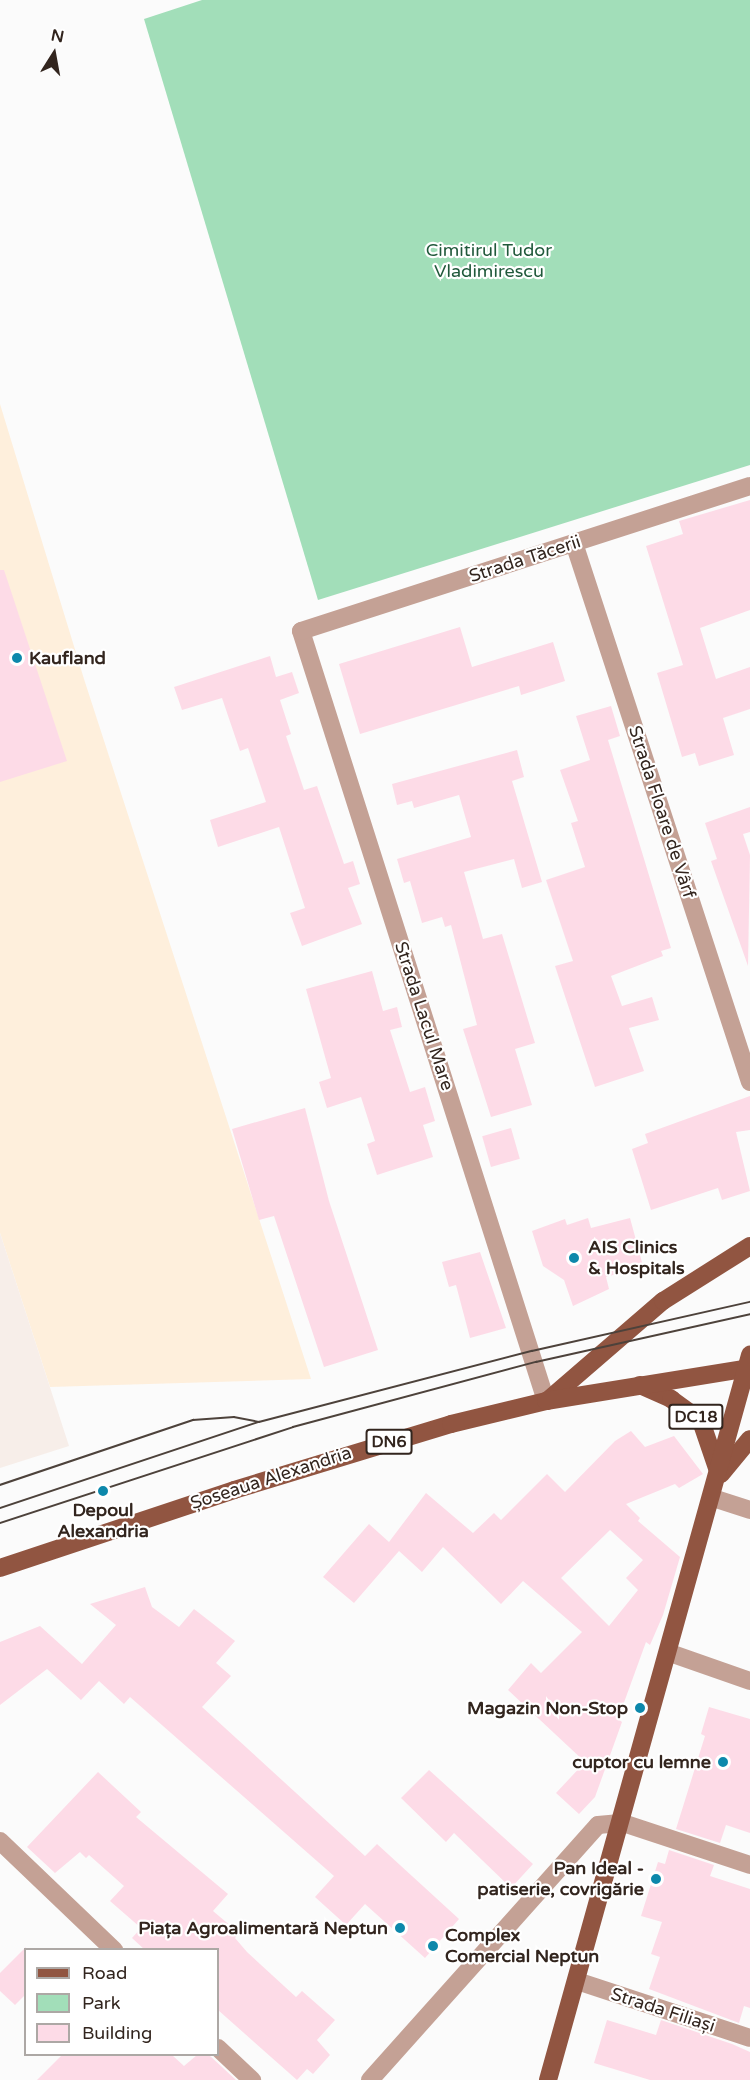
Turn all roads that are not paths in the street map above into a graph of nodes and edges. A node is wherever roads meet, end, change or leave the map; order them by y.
1 (750, 486) edge
2 (574, 543) junction
3 (301, 631) joint
4 (750, 1082) edge
5 (750, 1246) edge
6 (749, 1364) edge
7 (640, 1385) junction
8 (546, 1401) junction
9 (750, 1439) edge
10 (718, 1477) junction
11 (712, 1498) junction
12 (750, 1510) edge
13 (0, 1568) edge
14 (670, 1653) junction
15 (750, 1681) edge
16 (623, 1823) junction
17 (0, 1841) edge
18 (750, 1865) edge
19 (112, 1948) edge
20 (577, 1982) junction
21 (750, 2038) edge
22 (219, 2049) edge
23 (252, 2080) edge
24 (370, 2080) edge
25 (548, 2080) edge

1 - 2 street, Strada Tăcerii
2 - 3 street, Strada Tăcerii
2 - 4 street, Strada Floare de Vârf
3 - 8 street, Strada Lacul Mare
5 - 8 main road, Șoseaua Alexandria / DN6
6 - 7 main road, Șoseaua Alexandria / DN6
6 - 10 main road, DC18
7 - 8 main road, Șoseaua Alexandria / DN6
7 - 10 main road, DC18
8 - 13 main road, Șoseaua Alexandria / DN6
9 - 10 main road, DC18
10 - 11 main road, DC18
11 - 12 street
11 - 14 main road, DC18
14 - 15 street
14 - 16 main road, DC18
16 - 18 street
16 - 20 main road, DC18
16 - 24 street
17 - 19 street
20 - 21 street, Strada Filiași
20 - 25 main road, DC18
22 - 23 street

